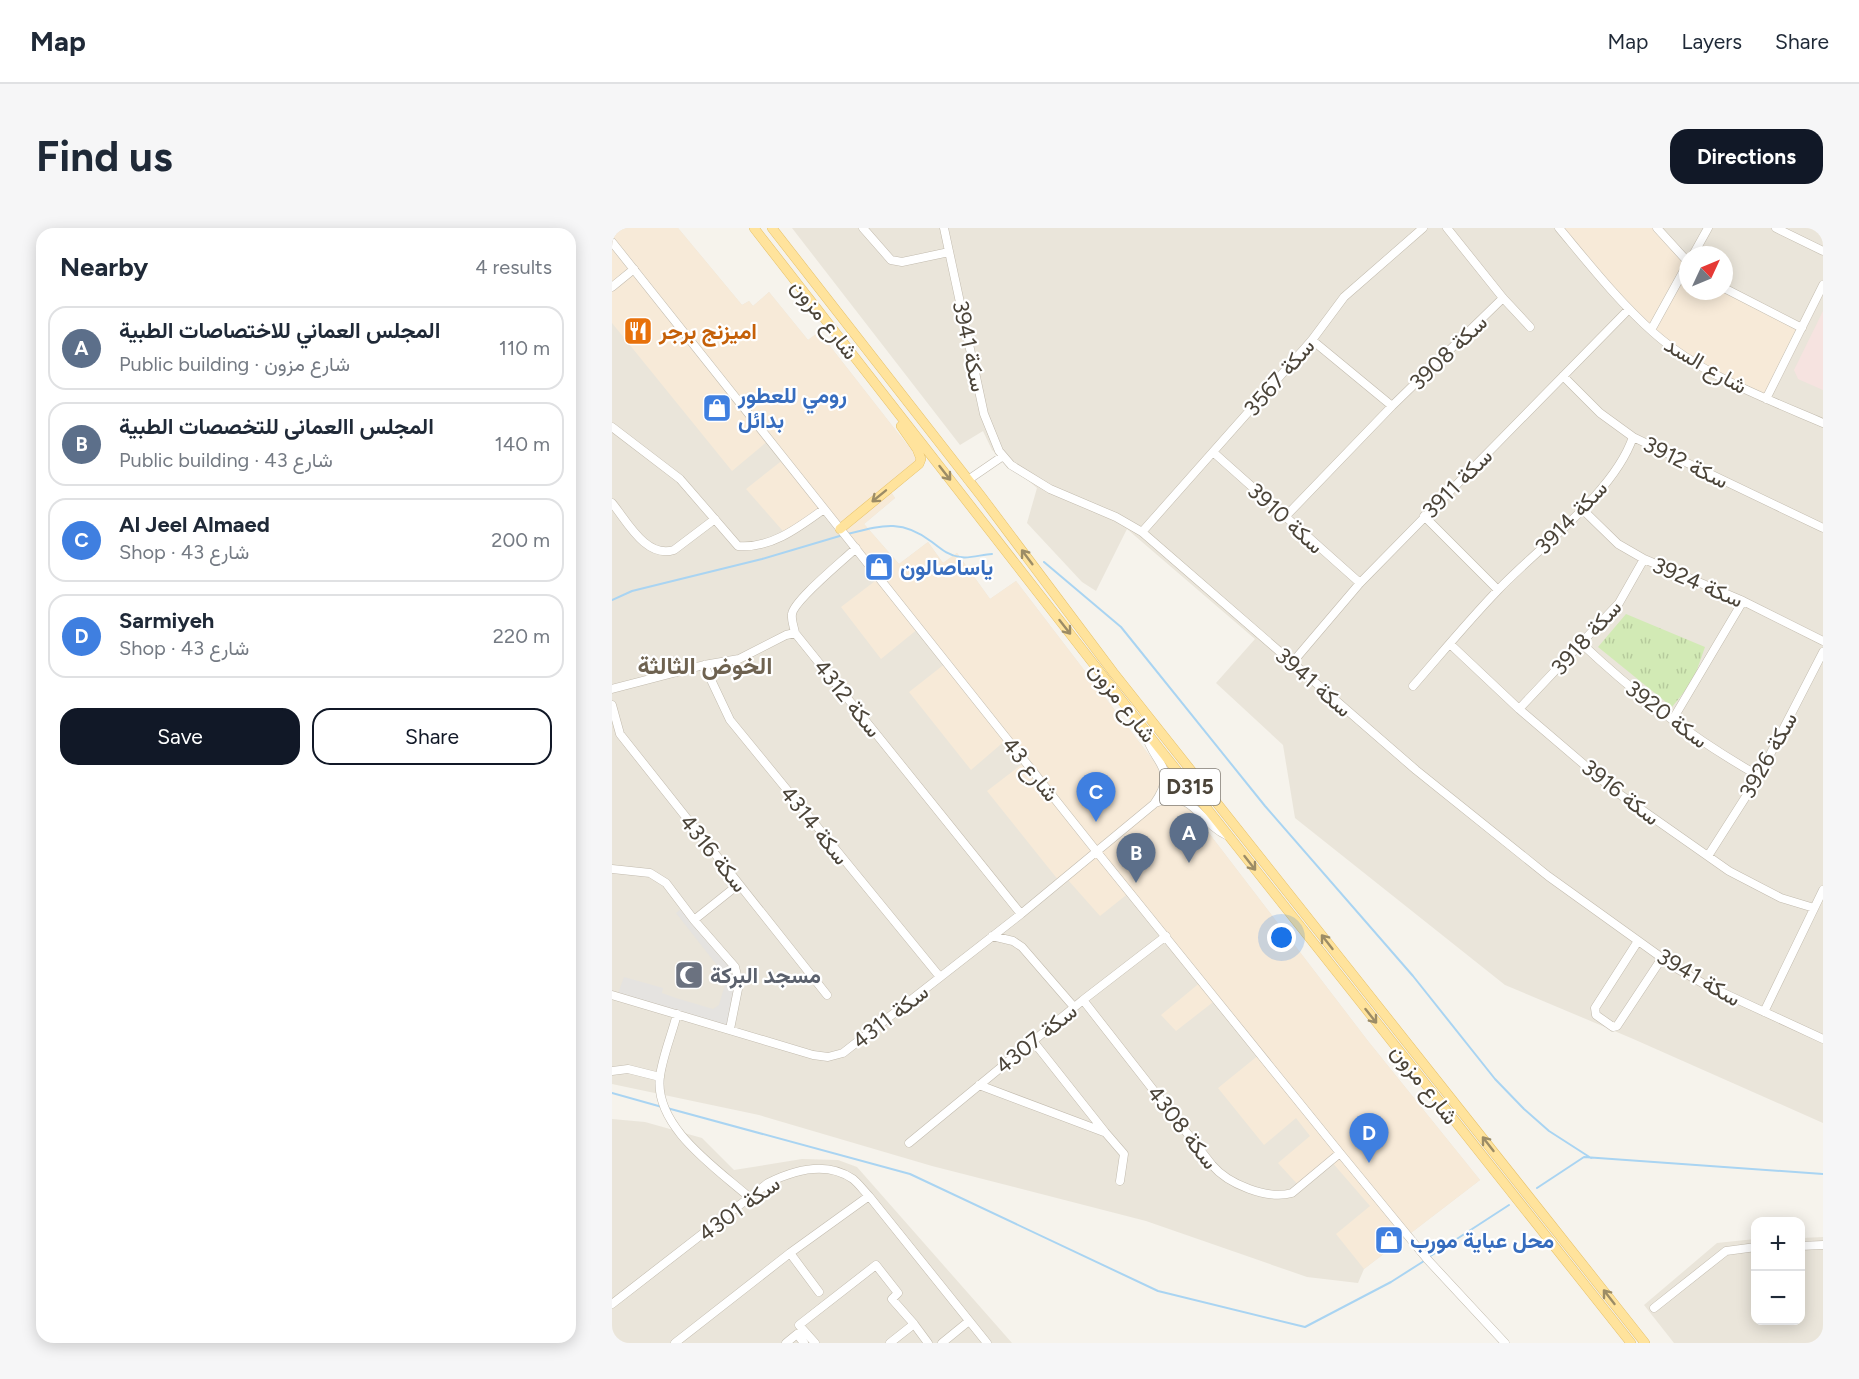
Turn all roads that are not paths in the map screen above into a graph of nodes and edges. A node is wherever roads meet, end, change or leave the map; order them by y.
1 (754, 228) edge
2 (772, 228) edge
3 (863, 228) edge
4 (944, 228) edge
5 (1423, 228) edge
6 (1447, 228) edge
7 (1559, 228) edge
8 (1657, 228) edge
9 (1708, 228) edge
10 (1776, 228) edge
11 (612, 242) edge
12 (1698, 246) edge
13 (1823, 251) edge
14 (949, 252) junction
15 (1679, 256) edge
16 (634, 270) junction
17 (1679, 280) edge
18 (1823, 285) edge
19 (612, 287) edge
20 (1733, 293) edge
21 (1503, 298) junction
22 (1629, 309) junction
23 (1530, 327) dead end
24 (1802, 328) junction
25 (1651, 330) junction
26 (1312, 340) junction
27 (850, 352) junction
28 (1563, 376) junction
29 (1766, 399) junction
30 (1392, 406) junction
31 (1823, 423) edge
32 (612, 427) edge
33 (1633, 437) junction
34 (1213, 452) junction
35 (1003, 456) junction
36 (968, 480) junction
37 (612, 503) edge
38 (824, 509) junction
39 (1582, 510) junction
40 (1424, 516) junction
41 (1285, 517) junction
42 (715, 519) junction
43 (1823, 528) edge
44 (840, 529) junction
45 (1142, 532) junction
46 (856, 548) junction
47 (1644, 559) junction
48 (1360, 583) junction
49 (1498, 590) junction
50 (1743, 601) junction
51 (795, 633) junction
52 (1823, 641) edge
53 (1581, 643) junction
54 (1450, 644) junction
55 (1823, 652) edge
56 (1292, 663) junction
57 (704, 664) junction
58 (1413, 686) dead end
59 (612, 689) edge
60 (612, 705) edge
61 (1519, 709) junction
62 (1673, 719) junction
63 (1145, 730) junction
64 (1759, 776) junction
65 (1154, 804) junction
66 (1229, 836) junction
67 (1097, 852) junction
68 (1708, 856) junction
69 (612, 869) edge
70 (739, 884) junction
71 (1823, 890) edge
72 (1814, 908) junction
73 (1021, 914) junction
74 (694, 920) junction
75 (992, 936) junction
76 (1166, 936) junction
77 (1638, 941) junction
78 (1662, 958) junction
79 (940, 977) junction
80 (612, 995) edge
81 (827, 995) dead end
82 (1083, 1000) junction
83 (1074, 1007) junction
84 (1764, 1012) junction
85 (677, 1014) junction
86 (730, 1029) junction
87 (1823, 1039) edge
88 (1033, 1041) junction
89 (612, 1071) edge
90 (660, 1077) junction
91 (979, 1085) junction
92 (1105, 1132) junction
93 (909, 1143) dead end
94 (1340, 1153) junction
95 (1120, 1181) dead end
96 (869, 1196) junction
97 (749, 1197) junction
98 (1823, 1245) edge
99 (1805, 1246) edge
100 (1751, 1248) edge
101 (790, 1253) junction
102 (819, 1292) dead end
103 (1597, 1300) junction
104 (612, 1304) edge
105 (1654, 1308) dead end
106 (969, 1321) junction
107 (914, 1324) junction
108 (675, 1343) edge
109 (786, 1343) edge
110 (804, 1343) edge
111 (814, 1343) edge
112 (890, 1343) edge
113 (928, 1343) edge
114 (942, 1343) edge
115 (987, 1343) edge
116 (1505, 1343) edge
117 (1624, 1343) edge
118 (1631, 1343) edge
119 (1646, 1343) edge

1 - 27 main road, شارع مزون / D315
2 - 36 main road, شارع مزون / D315
3 - 14 street
4 - 14 street, سكة 3941
5 - 26 street, سكة 3567
6 - 21 street
7 - 22 street, شارع السد
8 - 15 street
9 - 12 street
10 - 13 street
11 - 16 street, شارع 43
14 - 35 street, سكة 3941
16 - 19 street
16 - 38 street, شارع 43
17 - 25 street
18 - 24 street
20 - 24 street
21 - 23 street
21 - 30 street, سكة 3908
22 - 25 street, شارع السد
22 - 28 street, سكة 3911
24 - 29 street
25 - 29 street, شارع السد
26 - 30 street, سكة 3908
26 - 34 street, سكة 3567
27 -> 44 main road
27 -> 63 main road, شارع مزون / D315
28 - 33 street, سكة 3912
28 - 40 street, سكة 3911
29 - 31 street, شارع السد
30 - 41 street, سكة 3908
32 - 42 street
33 - 39 street, سكة 3914
33 - 43 street, سكة 3912
34 - 41 street, سكة 3910
34 - 45 street, سكة 3567
35 - 36 street
35 - 45 street, سكة 3941
119 -> 36 main road, شارع مزون / D315
37 - 42 street
38 - 42 street
38 - 44 street, شارع 43
39 - 47 street, سكة 3924
39 - 49 street, سكة 3914
40 - 48 street, سكة 3911
40 - 49 street
41 - 48 street, سكة 3910
44 - 46 street, شارع 43
45 - 56 street, سكة 3941
46 - 51 street
46 - 67 street, شارع 43
47 - 50 street, سكة 3924
47 - 53 street, سكة 3918
48 - 56 street, سكة 3911
49 - 54 street, سكة 3914
50 - 52 street, سكة 3924
50 - 62 street
51 - 57 street
51 - 73 street, سكة 4312
53 - 61 street, سكة 3918
53 - 62 street, سكة 3920
54 - 58 street, سكة 3914
54 - 61 street, سكة 3916
55 - 64 street, سكة 3926
56 - 77 street, سكة 3941
57 - 59 street
57 - 79 street, سكة 4314
60 - 70 street, سكة 4316
61 - 68 street, سكة 3916
62 - 64 street, سكة 3920
63 - 65 street
63 - 66 main road, شارع مزون / D315
64 - 68 street, سكة 3926
65 - 66 street
65 - 67 street, سكة 4311
66 -> 103 main road, شارع مزون / D315
67 - 73 street, سكة 4311
67 - 76 street, شارع 43
68 - 72 street, سكة 3916
69 - 74 street
70 - 74 street
70 - 81 street, سكة 4316
71 - 72 street
72 - 84 street
73 - 75 street, سكة 4311
74 - 86 street
75 - 79 street, سكة 4311
75 - 83 street
76 - 82 street, سكة 4307
76 - 94 street, شارع 43
77 - 78 street, سكة 3941
77 - 78 street
78 - 84 street, سكة 3941
79 - 86 street, سكة 4311
80 - 85 street, سكة 4311
82 - 83 street, سكة 4307
82 - 94 street, سكة 4308
83 - 88 street, سكة 4307
84 - 87 street, سكة 3941
85 - 86 street, سكة 4311
85 - 90 street
88 - 91 street, سكة 4307
88 - 92 street
89 - 90 street
90 - 97 street
91 - 92 street
91 - 93 street, سكة 4307
92 - 95 street
94 - 116 street, شارع 43
96 - 97 street, سكة 4301
96 - 101 street
96 - 106 street, سكة 4301
97 - 104 street, سكة 4301
98 - 99 street
100 - 105 street
101 - 102 street
101 - 108 street
103 - 117 main road
103 - 118 main road, شارع مزون / D315
106 - 114 street
106 - 115 street, سكة 4301
107 - 111 street
107 - 112 street
107 - 113 street
109 - 110 street

